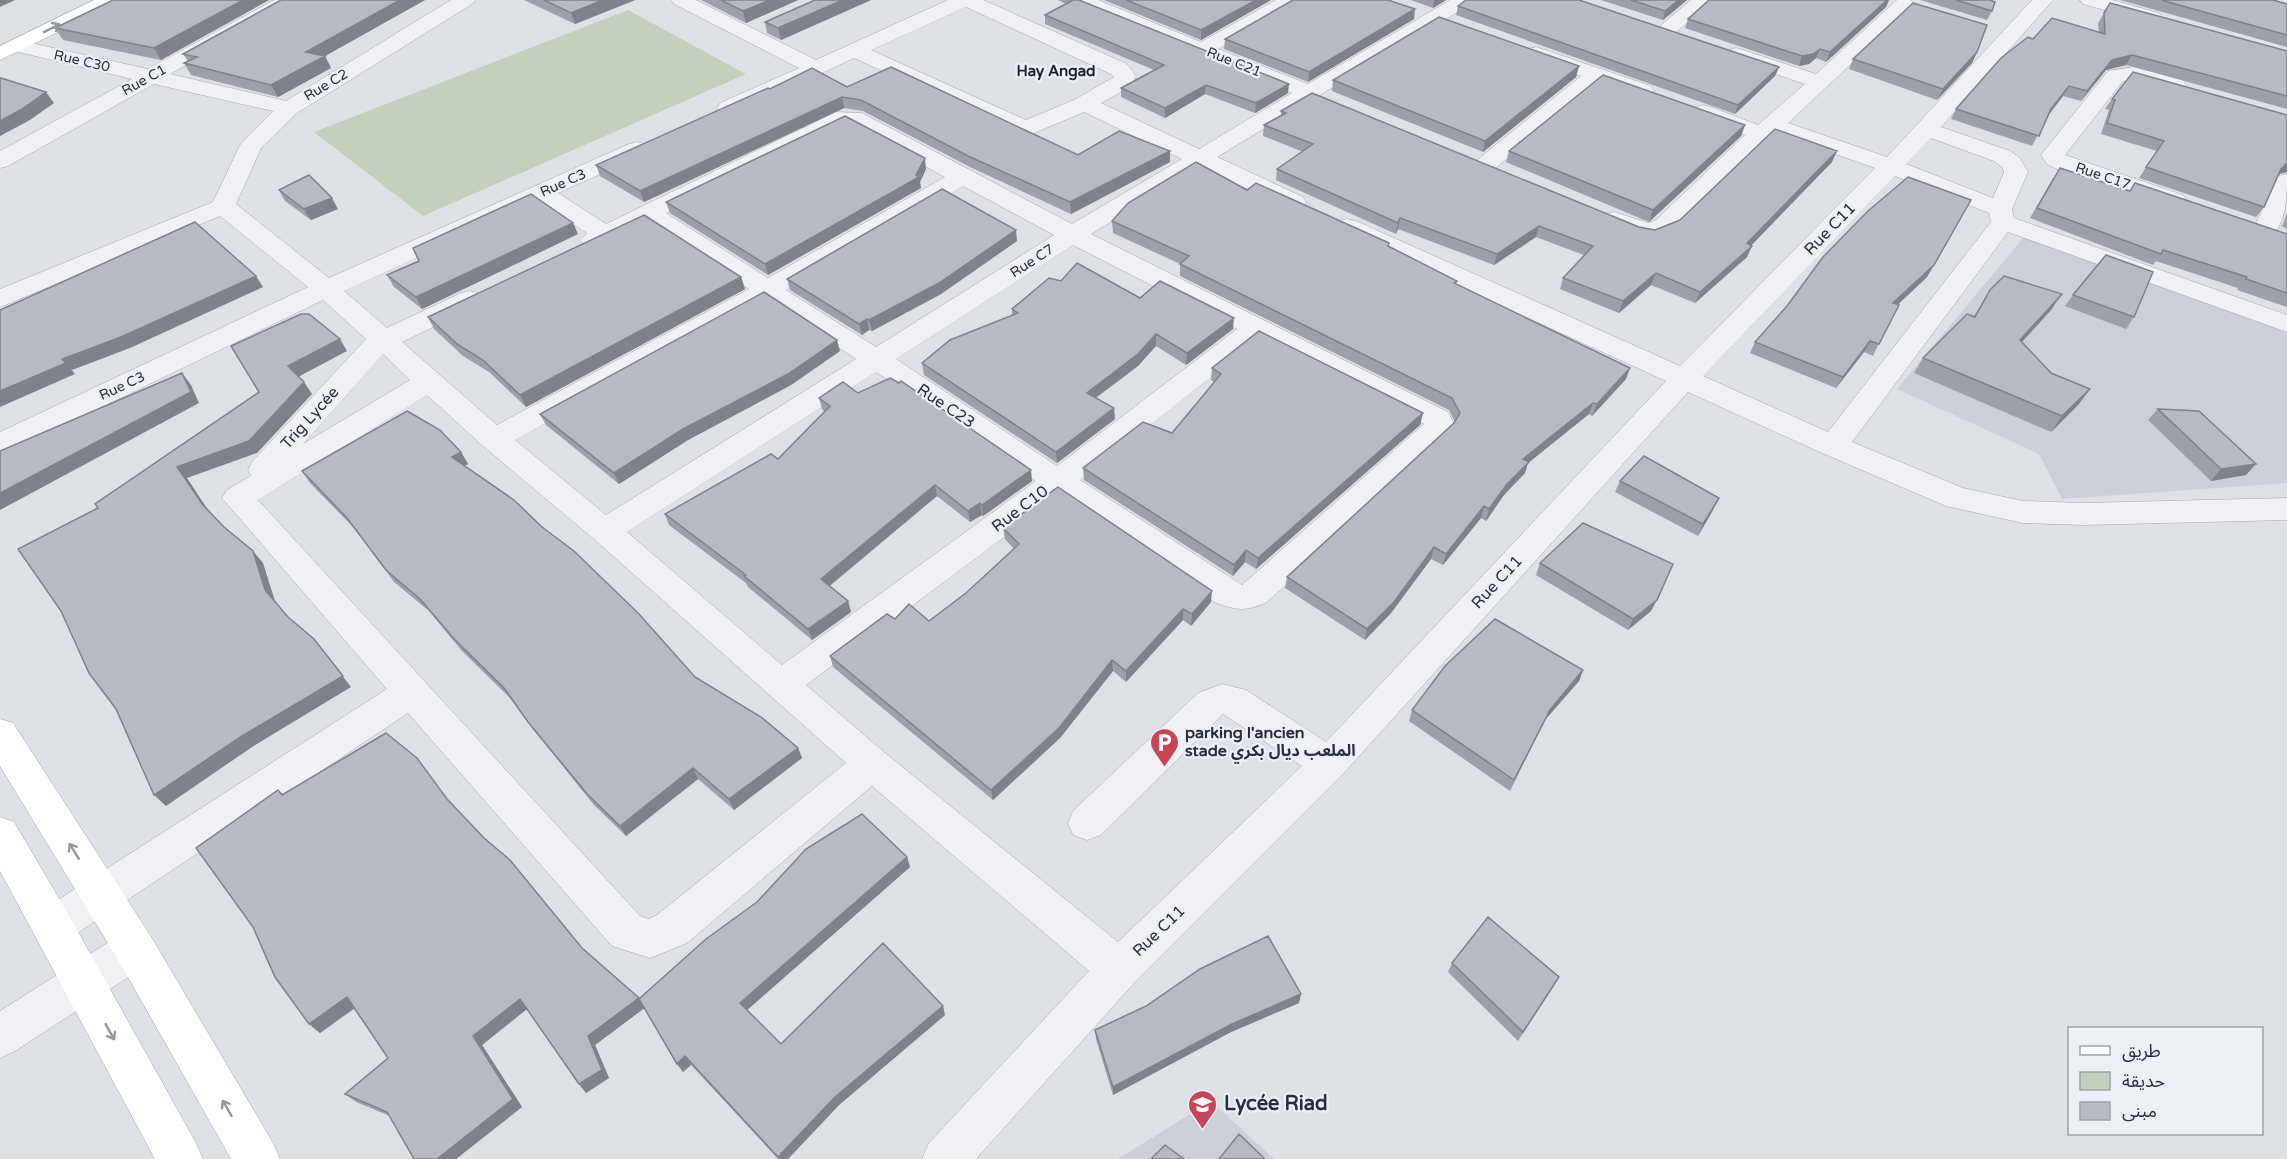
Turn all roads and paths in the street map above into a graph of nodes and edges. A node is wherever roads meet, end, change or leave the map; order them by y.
1 (109, 0) edge
2 (288, 0) edge
3 (465, 0) edge
4 (681, 0) edge
5 (965, 0) edge
6 (1088, 0) edge
7 (1290, 0) edge
8 (1703, 0) edge
9 (2043, 0) edge
10 (2090, 0) edge
11 (1898, 2) edge
12 (1406, 7) edge
13 (1925, 10) edge
14 (1453, 14) edge
15 (2167, 21) edge
16 (1644, 22) edge
17 (767, 23) edge
18 (1666, 30) junction
19 (746, 32) junction
20 (1688, 38) edge
21 (1512, 44) edge
22 (1203, 49) junction
23 (1721, 49) edge
24 (8, 50) edge
25 (854, 50) junction
26 (816, 68) junction
27 (1597, 74) junction
28 (148, 77) junction
29 (1820, 82) junction
30 (2200, 92) edge
31 (1323, 98) junction
32 (1662, 98) edge
33 (1084, 104) junction
34 (1684, 106) edge
35 (289, 108) junction
36 (710, 116) edge
37 (1766, 129) junction
38 (1927, 129) junction
39 (658, 140) edge
40 (1463, 156) edge
41 (1199, 159) junction
42 (0, 162) edge
43 (1485, 165) junction
44 (1891, 166) junction
45 (1506, 174) edge
46 (962, 177) junction
47 (2287, 181) edge
48 (542, 193) junction
49 (223, 206) junction
50 (2198, 208) edge
51 (1591, 209) edge
52 (648, 213) junction
53 (2002, 216) junction
54 (2265, 230) edge
55 (606, 234) junction
56 (1073, 234) junction
57 (574, 249) edge
58 (326, 289) junction
59 (490, 289) edge
60 (766, 290) junction
61 (0, 299) edge
62 (2287, 324) edge
63 (1255, 329) junction
64 (383, 339) junction
65 (877, 360) junction
66 (1684, 379) junction
67 (429, 381) junction
68 (494, 439) junction
69 (0, 444) edge
70 (1833, 446) junction
71 (1058, 480) junction
72 (238, 498) junction
73 (2287, 509) edge
74 (605, 531) junction
75 (781, 685) junction
76 (411, 692) junction
77 (0, 734) edge
78 (872, 764) junction
79 (1329, 764) junction
80 (1087, 823) dead end
81 (0, 834) edge
82 (101, 894) junction
83 (53, 926) junction
84 (135, 949) junction
85 (1119, 969) junction
86 (83, 984) junction
87 (0, 1036) edge
88 (180, 1159) edge
89 (257, 1159) edge
90 (945, 1159) edge

24 -> 1 main road
2 - 28 street, Rue C1
3 - 35 street, Rue C2
4 - 19 street
5 - 25 street
5 - 33 street
6 - 22 street, Rue C21
7 - 22 street
8 - 18 street
9 - 38 street, Rue C11
10 - 15 street
11 - 13 street
11 - 29 street
12 - 14 street
14 - 31 street, Rue C7
16 - 18 street
17 - 19 street
18 - 20 street
19 - 26 street
21 - 27 street
22 - 31 street, Rue C21
23 - 29 street
24 - 28 street, Rue C30
25 - 26 street
25 - 33 street
26 - 36 street
27 - 32 street
27 - 43 street
28 - 35 street, Rue C30
28 - 42 street, Rue C1
29 - 37 street
30 - 50 street, Rue C17
31 - 41 street, Rue C7
33 - 41 street
34 - 37 street
35 - 49 street, Rue C2
37 - 44 street
37 - 51 street
38 - 44 street, Rue C11
38 - 53 street
39 - 48 street, Rue C3
40 - 43 street
41 - 56 street, Rue C7
41 - 66 street
43 - 45 street
44 - 53 street
44 - 66 street, Rue C11
46 - 52 street
46 - 56 street
46 - 60 street
47 - 54 street
48 - 55 street
48 - 58 street, Rue C3
49 - 58 street
49 - 61 street
52 - 55 street
52 - 60 street, Rue C23
53 - 62 street
53 - 70 street
55 - 57 street
56 - 63 street
56 - 65 street, Rue C7
58 - 64 street
58 - 69 street, Rue C3
59 - 64 street
60 - 65 street, Rue C23
60 - 68 street
63 - 71 street, Rue C10
63 - 71 street, Rue C23
64 - 67 street
64 - 72 street, Trig Lycée
65 - 71 street, Rue C23
65 - 74 street, Rue C7
66 - 70 street
66 - 79 street, Rue C11
67 - 68 street
67 - 72 street
68 - 74 street
70 - 73 street
71 - 75 street, Rue C10
72 - 76 street
74 - 75 street
75 - 78 street
76 - 78 street
76 - 82 street
82 -> 77 main road
78 - 85 street
79 - 80 street
79 - 85 street, Rue C11
81 - 83 main road
82 - 83 street
82 - 84 main road
83 - 86 main road
84 - 86 street
89 -> 84 main road
85 - 90 street, Rue C11
86 - 87 street
86 -> 88 main road

